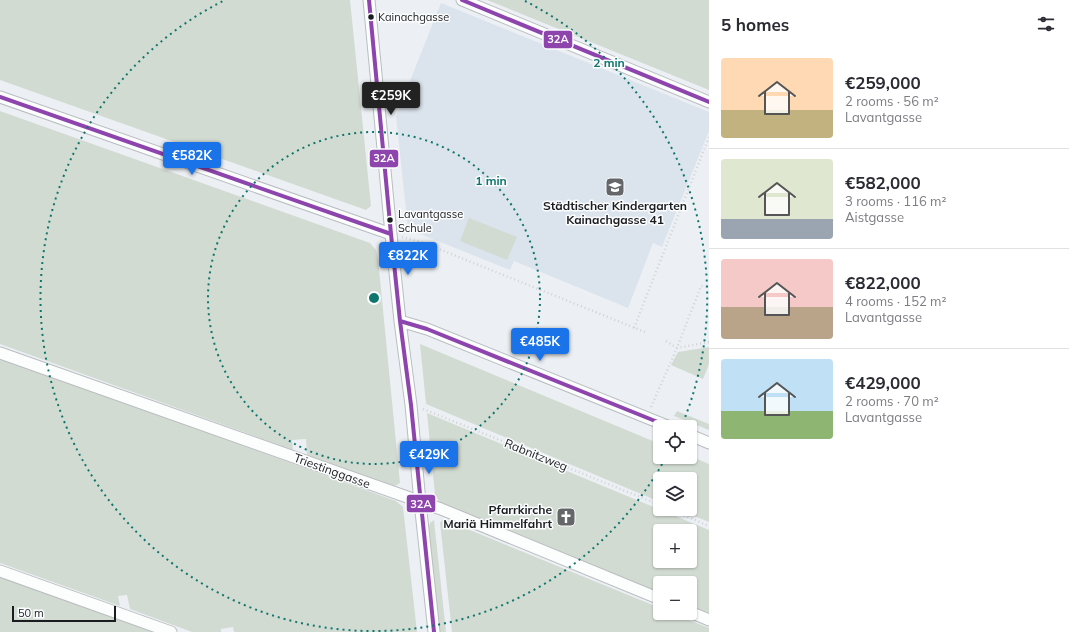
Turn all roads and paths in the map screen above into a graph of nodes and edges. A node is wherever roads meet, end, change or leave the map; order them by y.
1 (368, 0) edge
2 (462, 0) edge
3 (0, 97) edge
4 (709, 102) edge
5 (709, 137) edge
6 (391, 234) junction
7 (709, 288) edge
8 (400, 321) junction
9 (634, 328) junction
10 (645, 332) dead end
11 (666, 341) dead end
12 (709, 342) edge
13 (677, 348) junction
14 (0, 353) edge
15 (411, 405) junction
16 (647, 417) junction
17 (654, 420) edge
18 (697, 438) edge
19 (709, 443) edge
20 (420, 502) junction
21 (653, 502) edge
22 (685, 516) edge
23 (709, 526) edge
24 (0, 571) edge
25 (653, 596) edge
26 (697, 615) edge
27 (709, 620) edge
28 (171, 632) edge
29 (434, 632) edge

1 - 6 street
2 - 4 street
3 - 6 street
5 - 9 path
6 - 8 street
6 - 9 path
7 - 13 path
8 - 15 street
8 - 16 street
9 - 10 path
11 - 13 path
12 - 13 path
13 - 16 path
14 - 20 street, Triestinggasse
15 - 20 street
15 - 21 path, Rabnitzweg
16 - 17 street
18 - 19 street
20 - 25 street, Triestinggasse
20 - 29 street
22 - 23 path
24 - 28 street
26 - 27 street

